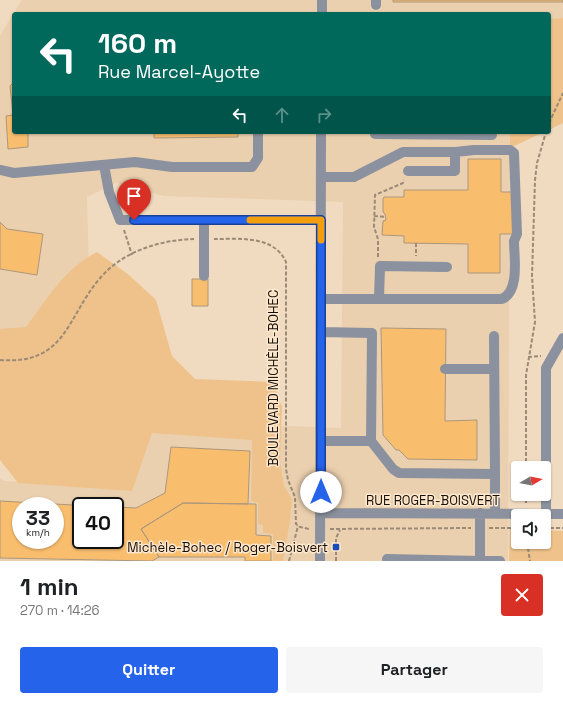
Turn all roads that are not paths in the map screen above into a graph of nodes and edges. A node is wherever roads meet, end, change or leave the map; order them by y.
1 (322, 0) edge
2 (322, 12) edge
3 (258, 134) edge
4 (321, 134) edge
5 (375, 134) edge
6 (492, 134) edge
7 (455, 152) junction
8 (104, 165) junction
9 (0, 170) edge
10 (408, 171) dead end
11 (321, 177) junction
12 (204, 220) junction
13 (321, 220) junction
14 (447, 267) dead end
15 (204, 276) dead end
16 (321, 299) junction
17 (379, 299) junction
18 (321, 332) junction
19 (494, 336) dead end
20 (563, 338) edge
21 (445, 369) dead end
22 (494, 369) junction
23 (321, 441) junction
24 (371, 441) junction
25 (495, 474) junction
26 (546, 509) edge
27 (321, 513) junction
28 (480, 513) junction
29 (494, 513) junction
30 (511, 513) edge
31 (551, 513) edge
32 (563, 514) edge
33 (387, 559) dead end
34 (480, 560) edge
35 (320, 561) edge
36 (474, 561) edge
37 (500, 561) edge

1 - 2 street
3 - 8 street
4 - 11 street
5 - 6 street
7 - 10 street
7 - 11 street
7 - 17 street
8 - 9 street
8 - 12 street
11 - 13 street
12 - 13 street
12 - 15 street
13 - 16 street
14 - 17 street
16 - 17 street
16 - 18 street
18 - 23 street
18 - 24 street
19 - 22 street
20 - 26 street
21 - 22 street
22 - 25 street
23 - 24 street
23 - 27 street
24 - 25 street
25 - 29 street
27 - 28 street, RUE ROGER-BOISVERT
27 - 35 street
28 - 29 street, RUE ROGER-BOISVERT
28 - 34 street
29 - 30 street, RUE ROGER-BOISVERT
31 - 32 street, RUE ROGER-BOISVERT
33 - 36 street
34 - 36 street
34 - 37 street

